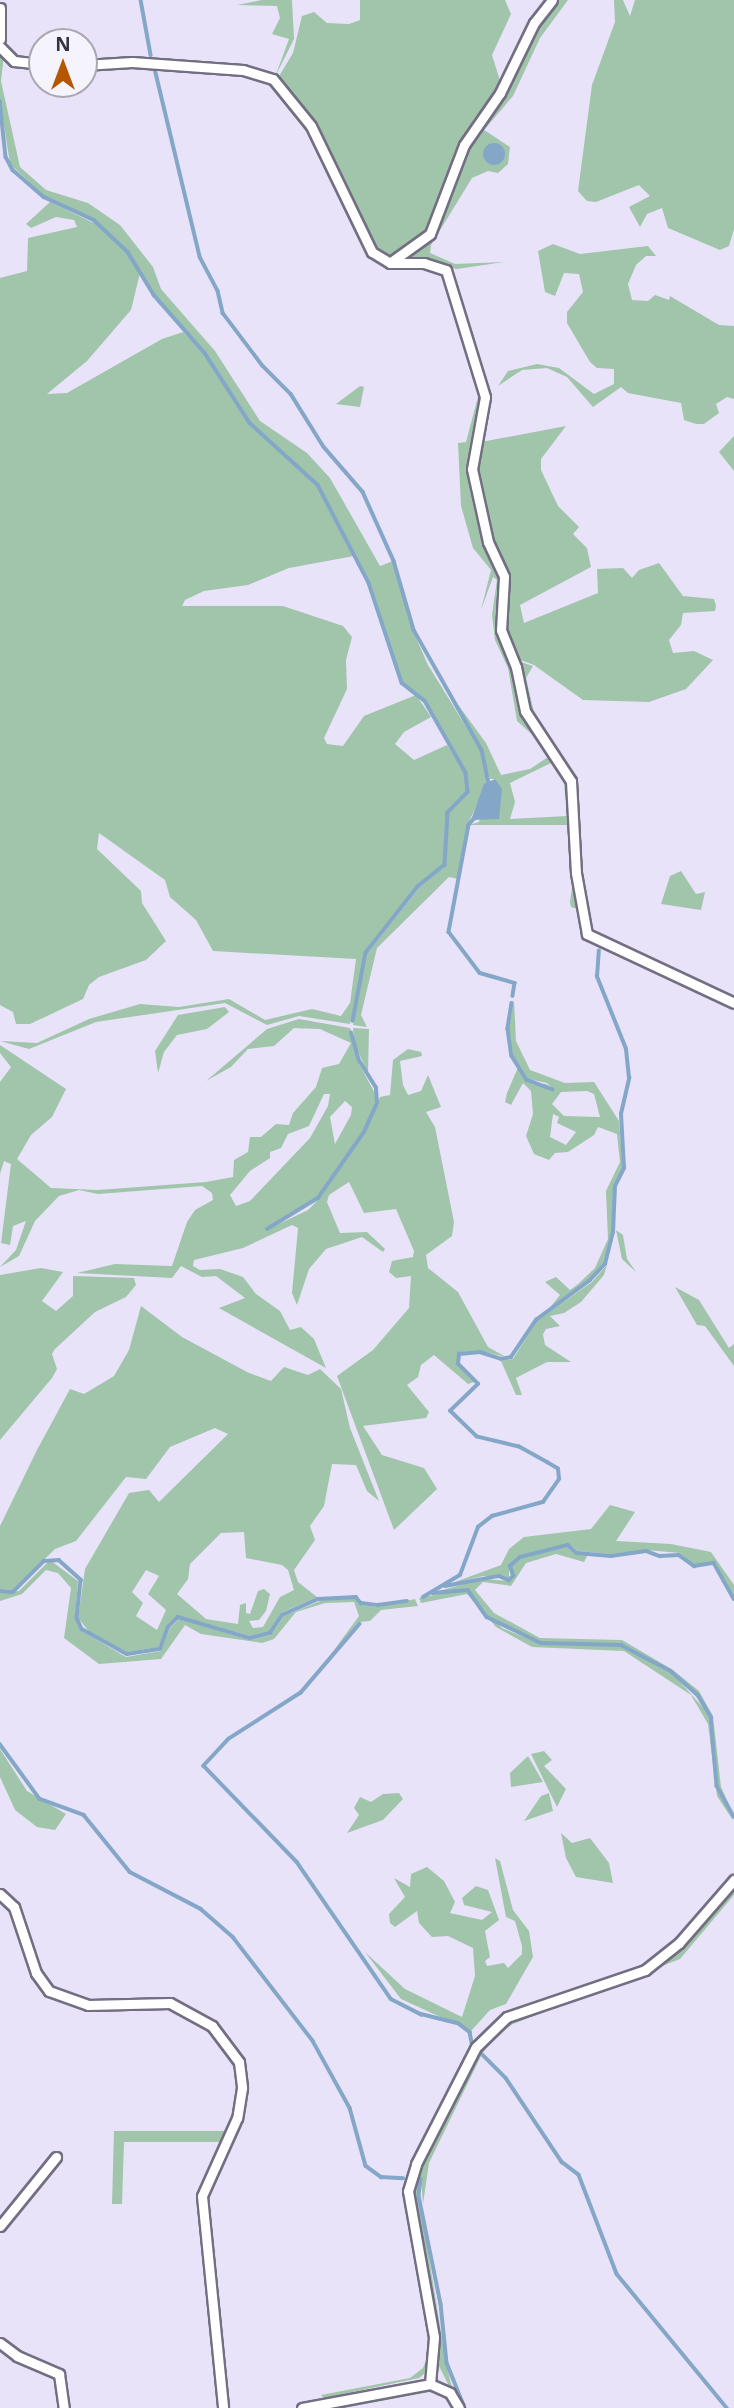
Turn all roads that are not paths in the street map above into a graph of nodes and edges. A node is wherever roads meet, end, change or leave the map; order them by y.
1 (552, 0) edge
2 (0, 8) edge
3 (0, 39) edge
4 (0, 47) edge
5 (28, 62) edge
6 (98, 64) edge
7 (390, 263) junction
8 (734, 1003) edge
9 (734, 1880) edge
10 (0, 1894) edge
11 (56, 2157) dead end
12 (0, 2226) edge
13 (0, 2343) edge
14 (430, 2384) junction
15 (64, 2408) edge
16 (223, 2408) edge
17 (302, 2408) edge
18 (459, 2408) edge

1 - 7 street
2 - 3 street
4 - 5 street
6 - 7 street
7 - 8 street
9 - 14 street
10 - 16 street
11 - 12 street
13 - 15 street
14 - 17 street
14 - 18 street

